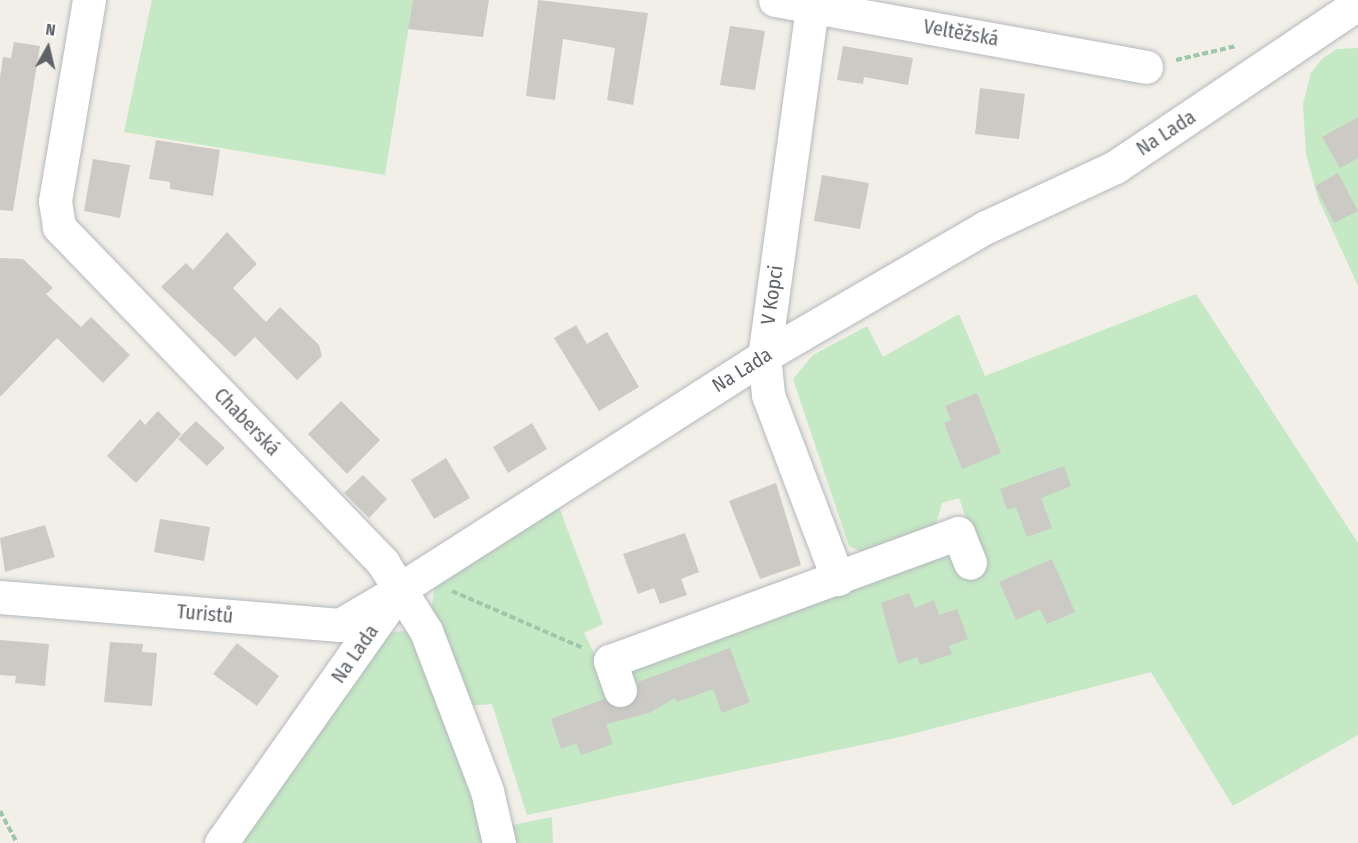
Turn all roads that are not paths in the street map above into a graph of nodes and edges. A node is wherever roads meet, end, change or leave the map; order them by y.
1 (89, 0) edge
2 (775, 0) edge
3 (812, 3) edge
4 (1358, 4) edge
5 (1146, 67) road end
6 (764, 356) junction
7 (959, 535) dead end
8 (838, 579) junction
9 (409, 583) junction
10 (0, 597) edge
11 (615, 676) road end
12 (221, 843) edge
13 (499, 843) edge

1 - 9 street, Chaberská
2 - 3 street, Veltěžská
3 - 5 street, Veltěžská
3 - 6 street, V Kopci
4 - 6 street, Na Lada
6 - 8 street, V Kopci
6 - 9 street, Na Lada
7 - 8 street
8 - 11 street
9 - 10 street, Turistů
9 - 12 street, Na Lada
9 - 13 street, Chaberská

